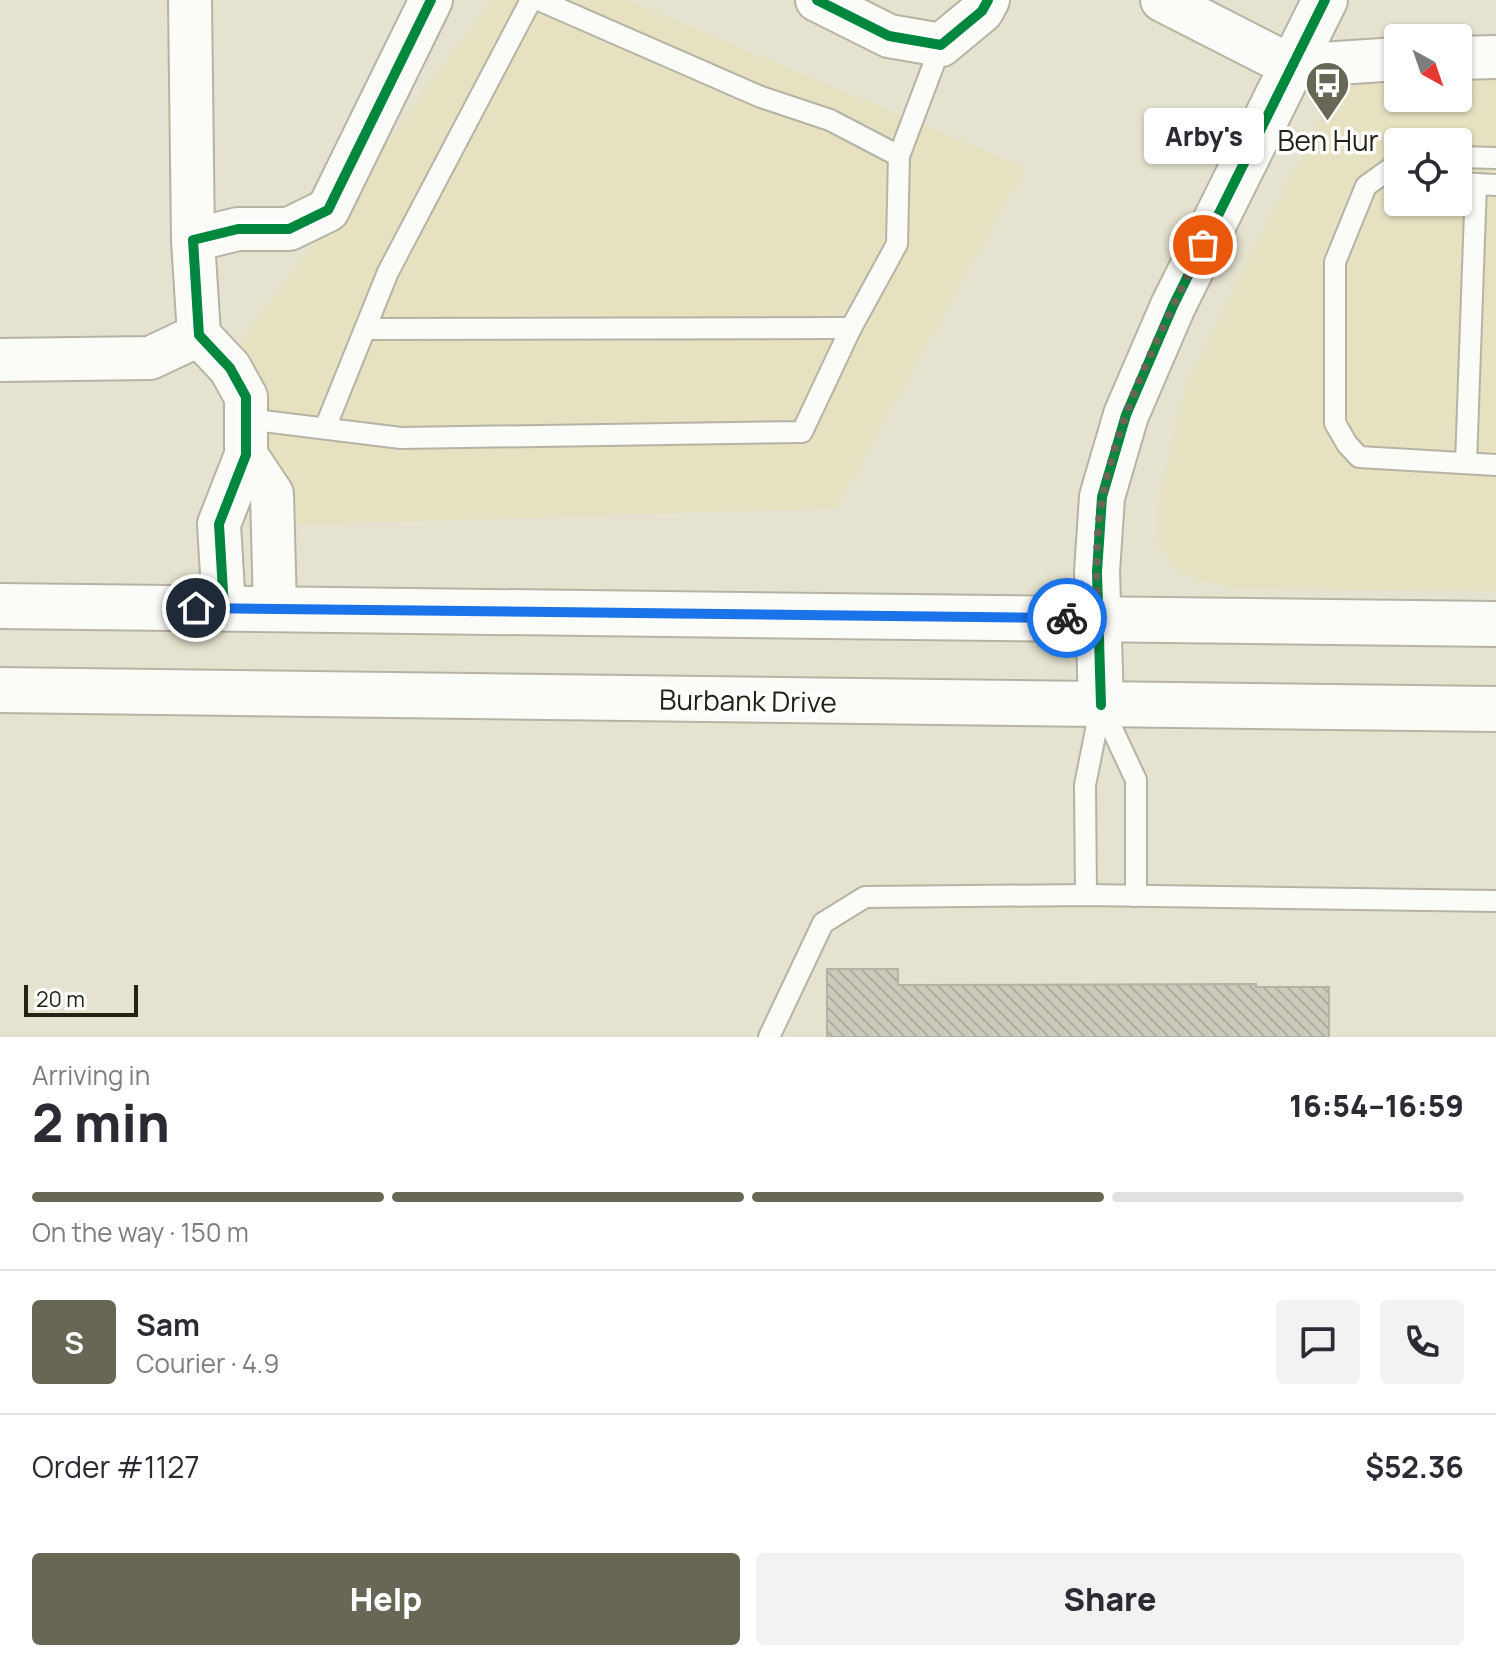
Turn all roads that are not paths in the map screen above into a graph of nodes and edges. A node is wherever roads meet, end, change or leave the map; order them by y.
1 (190, 0) edge
2 (431, 0) edge
3 (531, 0) edge
4 (539, 0) edge
5 (817, 0) edge
6 (988, 0) edge
7 (1162, 0) edge
8 (1314, 4) edge
9 (941, 45) junction
10 (1496, 57) edge
11 (1472, 58) edge
12 (1384, 60) edge
13 (1291, 66) junction
14 (899, 156) junction
15 (1472, 157) edge
16 (1496, 158) edge
17 (1384, 176) edge
18 (1477, 184) edge
19 (193, 240) junction
20 (851, 328) junction
21 (365, 329) junction
22 (199, 335) junction
23 (0, 360) edge
24 (325, 428) junction
25 (246, 437) junction
26 (1466, 463) junction
27 (1496, 465) edge
28 (0, 606) edge
29 (224, 609) junction
30 (275, 609) junction
31 (1097, 618) junction
32 (1496, 624) edge
33 (0, 690) edge
34 (1101, 705) junction
35 (1496, 709) edge
36 (1086, 895) junction
37 (1136, 896) junction
38 (1496, 901) edge
39 (769, 1037) edge

1 - 19 street
2 - 19 street
3 - 21 lane
4 - 14 lane
5 - 9 street
6 - 9 street
7 - 13 street
8 - 13 main road
9 - 14 lane
10 - 11 street
12 - 13 street
13 - 31 main road
14 - 20 lane
15 - 16 lane
17 - 26 lane
18 - 26 lane
19 - 22 street
20 - 21 lane
20 - 24 lane
21 - 24 lane
22 - 23 street
22 - 25 street
24 - 25 lane
25 - 29 street
25 - 30 street
26 - 27 lane
28 - 29 main road
29 - 30 main road
30 - 31 main road
31 - 32 main road
31 - 34 main road
33 - 34 main road, Burbank Drive
34 - 35 main road, Burbank Drive
34 - 36 lane
34 - 37 lane
36 - 37 lane
36 - 39 lane
37 - 38 lane

